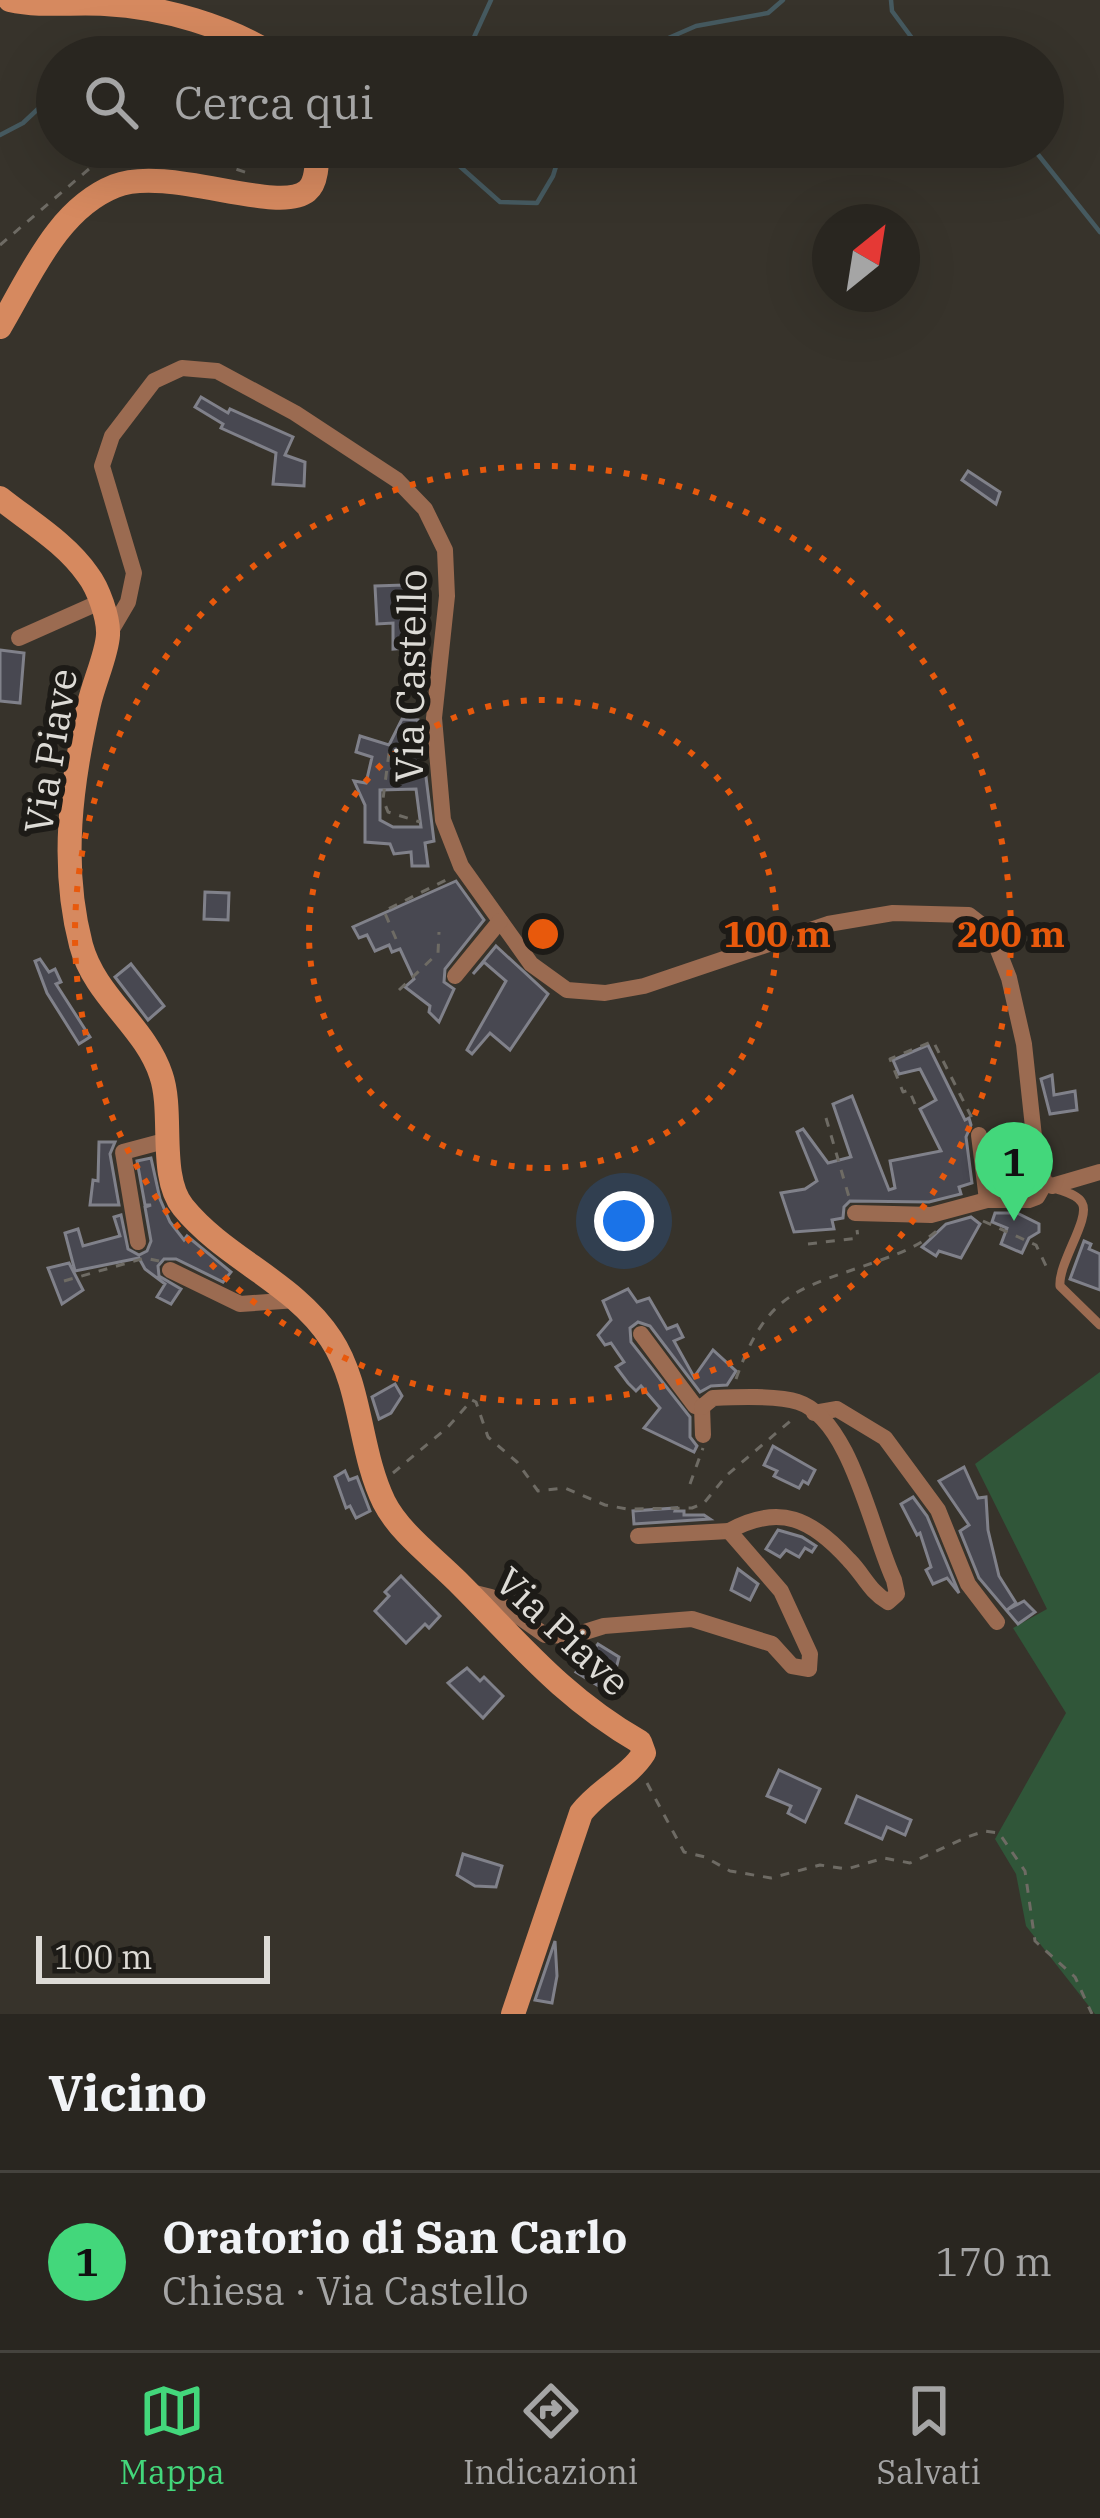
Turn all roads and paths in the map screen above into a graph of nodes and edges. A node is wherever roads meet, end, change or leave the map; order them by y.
1 (10, 0) edge
2 (234, 36) edge
3 (90, 168) edge
4 (230, 168) edge
5 (314, 168) edge
6 (259, 178) dead end
7 (0, 245) edge
8 (0, 327) edge
9 (0, 498) edge
10 (100, 602) junction
11 (108, 636) junction
12 (19, 638) dead end
13 (389, 753) dead end
14 (420, 823) dead end
15 (464, 869) junction
16 (500, 921) junction
17 (439, 932) dead end
18 (396, 939) dead end
19 (455, 976) dead end
20 (399, 990) dead end
21 (967, 1103) dead end
22 (915, 1104) dead end
23 (826, 1118) dead end
24 (979, 1136) dead end
25 (168, 1140) junction
26 (1100, 1172) edge
27 (845, 1184) dead end
28 (1048, 1185) junction
29 (973, 1205) junction
30 (855, 1213) joint
31 (808, 1244) dead end
32 (141, 1250) joint
33 (170, 1270) dead end
34 (1052, 1279) dead end
35 (64, 1281) dead end
36 (296, 1300) junction
37 (1100, 1325) edge
38 (640, 1334) dead end
39 (729, 1397) junction
40 (703, 1407) junction
41 (814, 1413) junction
42 (703, 1435) joint
43 (392, 1479) dead end
44 (690, 1484) dead end
45 (729, 1531) junction
46 (638, 1535) dead end
47 (466, 1590) junction
48 (998, 1622) dead end
49 (636, 1766) junction
50 (514, 2014) edge
51 (1092, 2014) edge

1 - 2 street
3 - 7 path
4 - 6 path
5 - 8 street
9 - 10 street
10 - 11 street
10 - 12 street
11 - 15 street, Via Castello
11 - 25 street, Via Piave
13 - 14 path
15 - 16 street, Via Castello
15 - 18 path
16 - 19 street
16 - 28 street, Via Castello
17 - 20 path
21 - 22 path
23 - 27 path
24 - 29 street
25 - 32 street
25 - 36 street, Via Piave
26 - 28 street
28 - 29 street
28 - 37 lane
29 - 30 street
29 - 34 path
29 - 39 path
30 - 31 path
32 - 35 path
33 - 36 street
36 - 47 street, Via Piave
38 - 40 street
39 - 40 street
39 - 41 street
40 - 42 street
41 - 43 path
41 - 45 street
41 - 48 street
42 - 44 path
45 - 46 street
45 - 47 street
47 - 49 street, Via Piave
49 - 50 street
49 - 51 path

